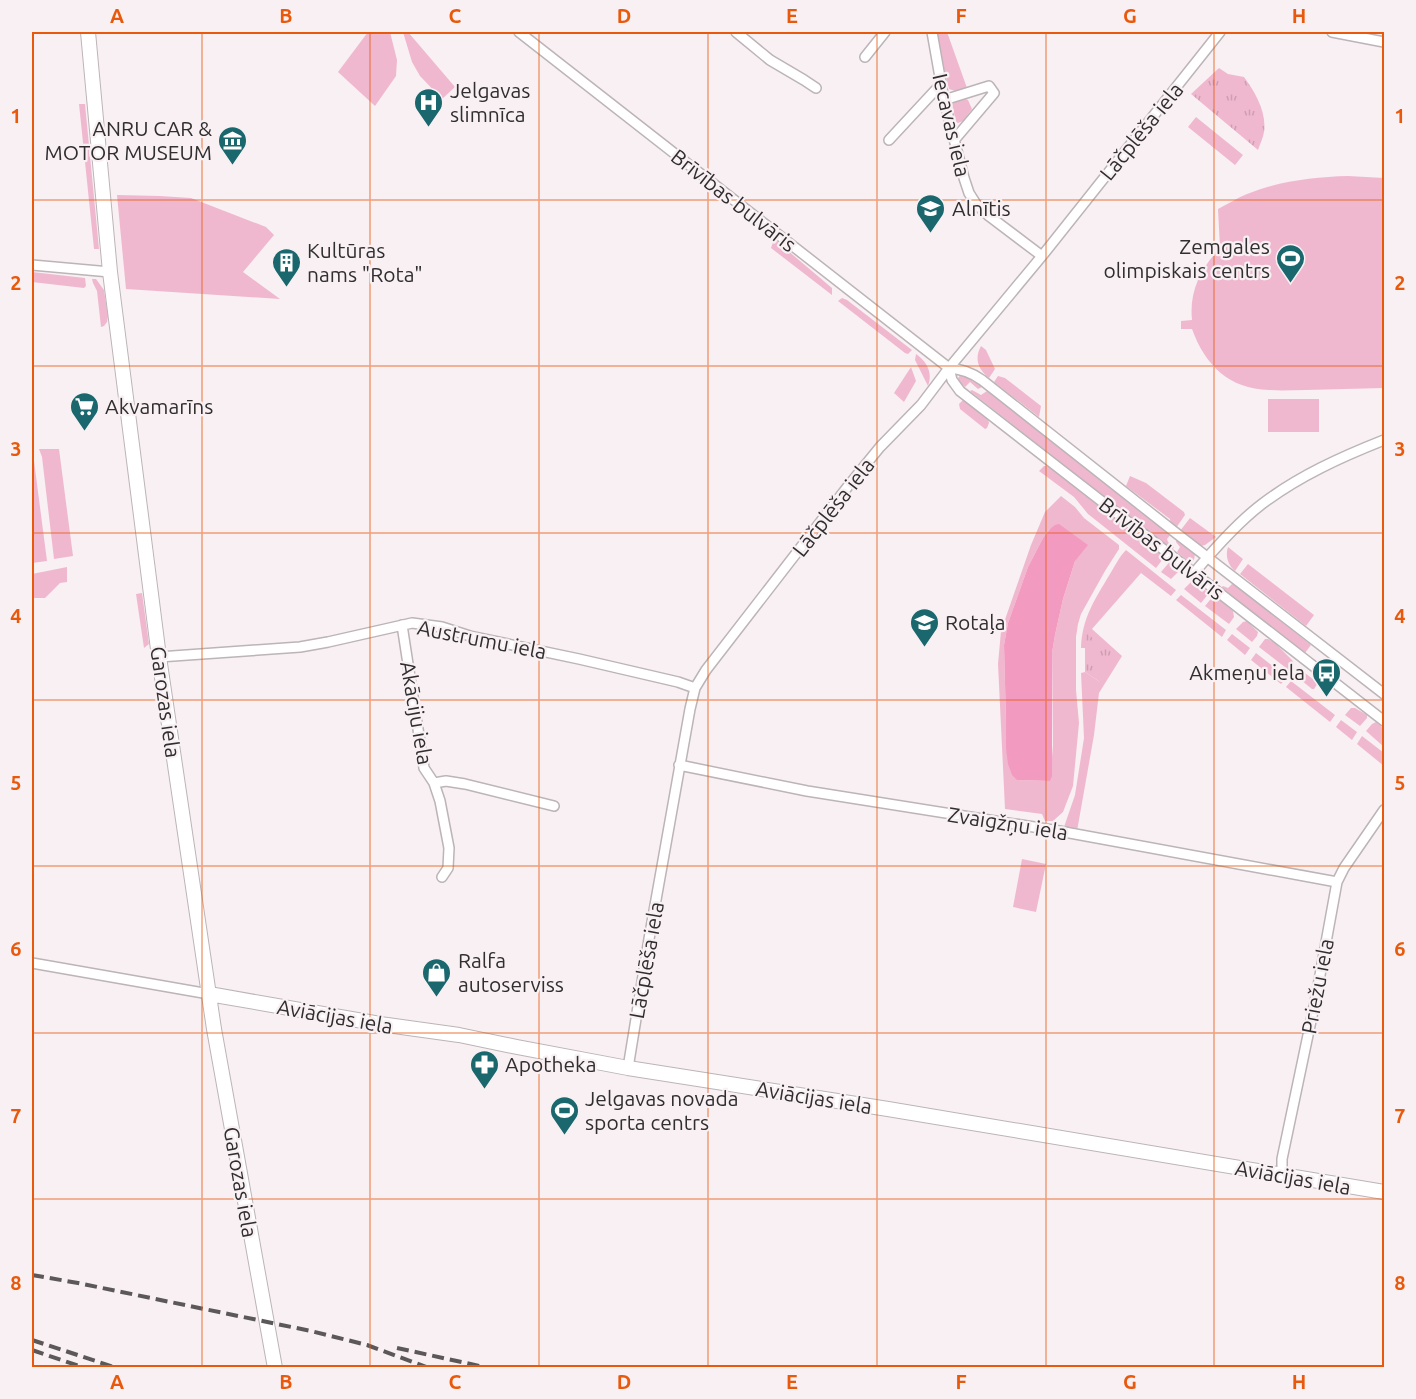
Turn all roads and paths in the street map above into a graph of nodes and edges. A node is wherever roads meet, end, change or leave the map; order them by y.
1 (88, 32) edge
2 (519, 32) edge
3 (736, 32) edge
4 (885, 32) edge
5 (932, 32) edge
6 (1221, 32) edge
7 (1332, 32) edge
8 (1384, 42) edge
9 (865, 57) dead end
10 (941, 84) junction
11 (816, 88) dead end
12 (944, 100) junction
13 (955, 139) junction
14 (889, 140) dead end
15 (1042, 256) junction
16 (32, 265) edge
17 (110, 272) junction
18 (949, 368) junction
19 (1384, 440) edge
20 (1208, 557) junction
21 (1194, 573) junction
22 (402, 625) junction
23 (159, 657) junction
24 (695, 688) junction
25 (1384, 694) edge
26 (1384, 721) edge
27 (679, 765) junction
28 (434, 783) junction
29 (554, 806) dead end
30 (1384, 810) edge
31 (442, 877) dead end
32 (1337, 882) junction
33 (32, 963) edge
34 (209, 994) junction
35 (627, 1068) junction
36 (1282, 1175) junction
37 (1384, 1192) edge
38 (275, 1368) edge

1 - 17 main road, Garozas iela
2 - 18 street, Brīvības bulvāris
3 - 11 street
4 - 9 street
5 - 10 street, Iecavas iela
6 - 15 street, Lāčplēša iela
7 - 8 street
10 - 12 street, Iecavas iela
10 - 14 street
12 - 13 street, Iecavas iela
12 - 13 street
13 - 15 street, Iecavas iela
15 - 18 street, Lāčplēša iela
16 - 17 street
17 - 23 main road, Garozas iela
18 - 20 street, Brīvības bulvāris
18 - 21 street, Brīvības bulvāris
18 - 24 street, Lāčplēša iela
19 - 20 street
20 - 21 street
20 - 25 street, Brīvības bulvāris
21 - 26 street, Brīvības bulvāris
22 - 23 street, Austrumu iela
22 - 24 street, Austrumu iela
22 - 28 street, Akāciju iela
23 - 34 main road, Garozas iela
24 - 27 street, Lāčplēša iela
27 - 32 street, Zvaigžņu iela
27 - 35 street, Lāčplēša iela
28 - 29 street, Akāciju iela
28 - 31 street
30 - 32 street, Priežu iela
32 - 36 street, Priežu iela
33 - 34 street, Aviācijas iela
34 - 35 main road, Aviācijas iela
34 - 38 main road, Garozas iela
35 - 36 main road, Aviācijas iela
36 - 37 main road, Aviācijas iela

